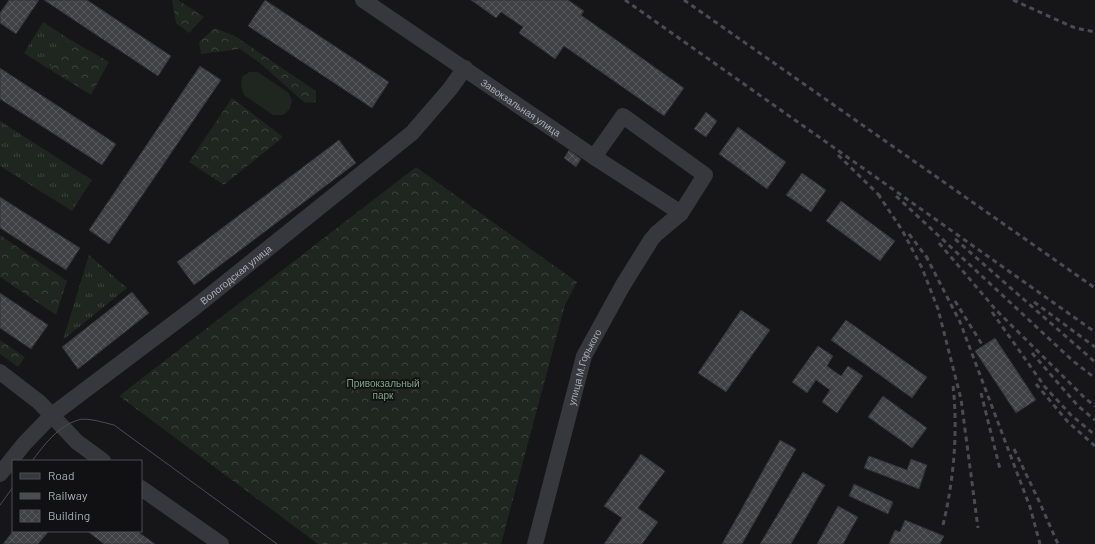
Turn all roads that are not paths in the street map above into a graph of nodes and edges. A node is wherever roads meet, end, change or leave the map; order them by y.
1 (363, 0) edge
2 (465, 68) junction
3 (594, 157) junction
4 (681, 213) junction
5 (0, 372) edge
6 (52, 414) junction
7 (102, 460) edge
8 (0, 474) edge
9 (142, 489) edge
10 (221, 544) edge
11 (535, 544) edge

1 - 2 street, Завокзальная улица
2 - 3 street, Завокзальная улица
2 - 6 street, Вологодская улица
3 - 4 street, Завокзальная улица
3 - 4 street, улица М.Горького
4 - 11 street, улица М.Горького
5 - 6 street
6 - 7 street
6 - 8 street, Вологодская улица
9 - 10 street

